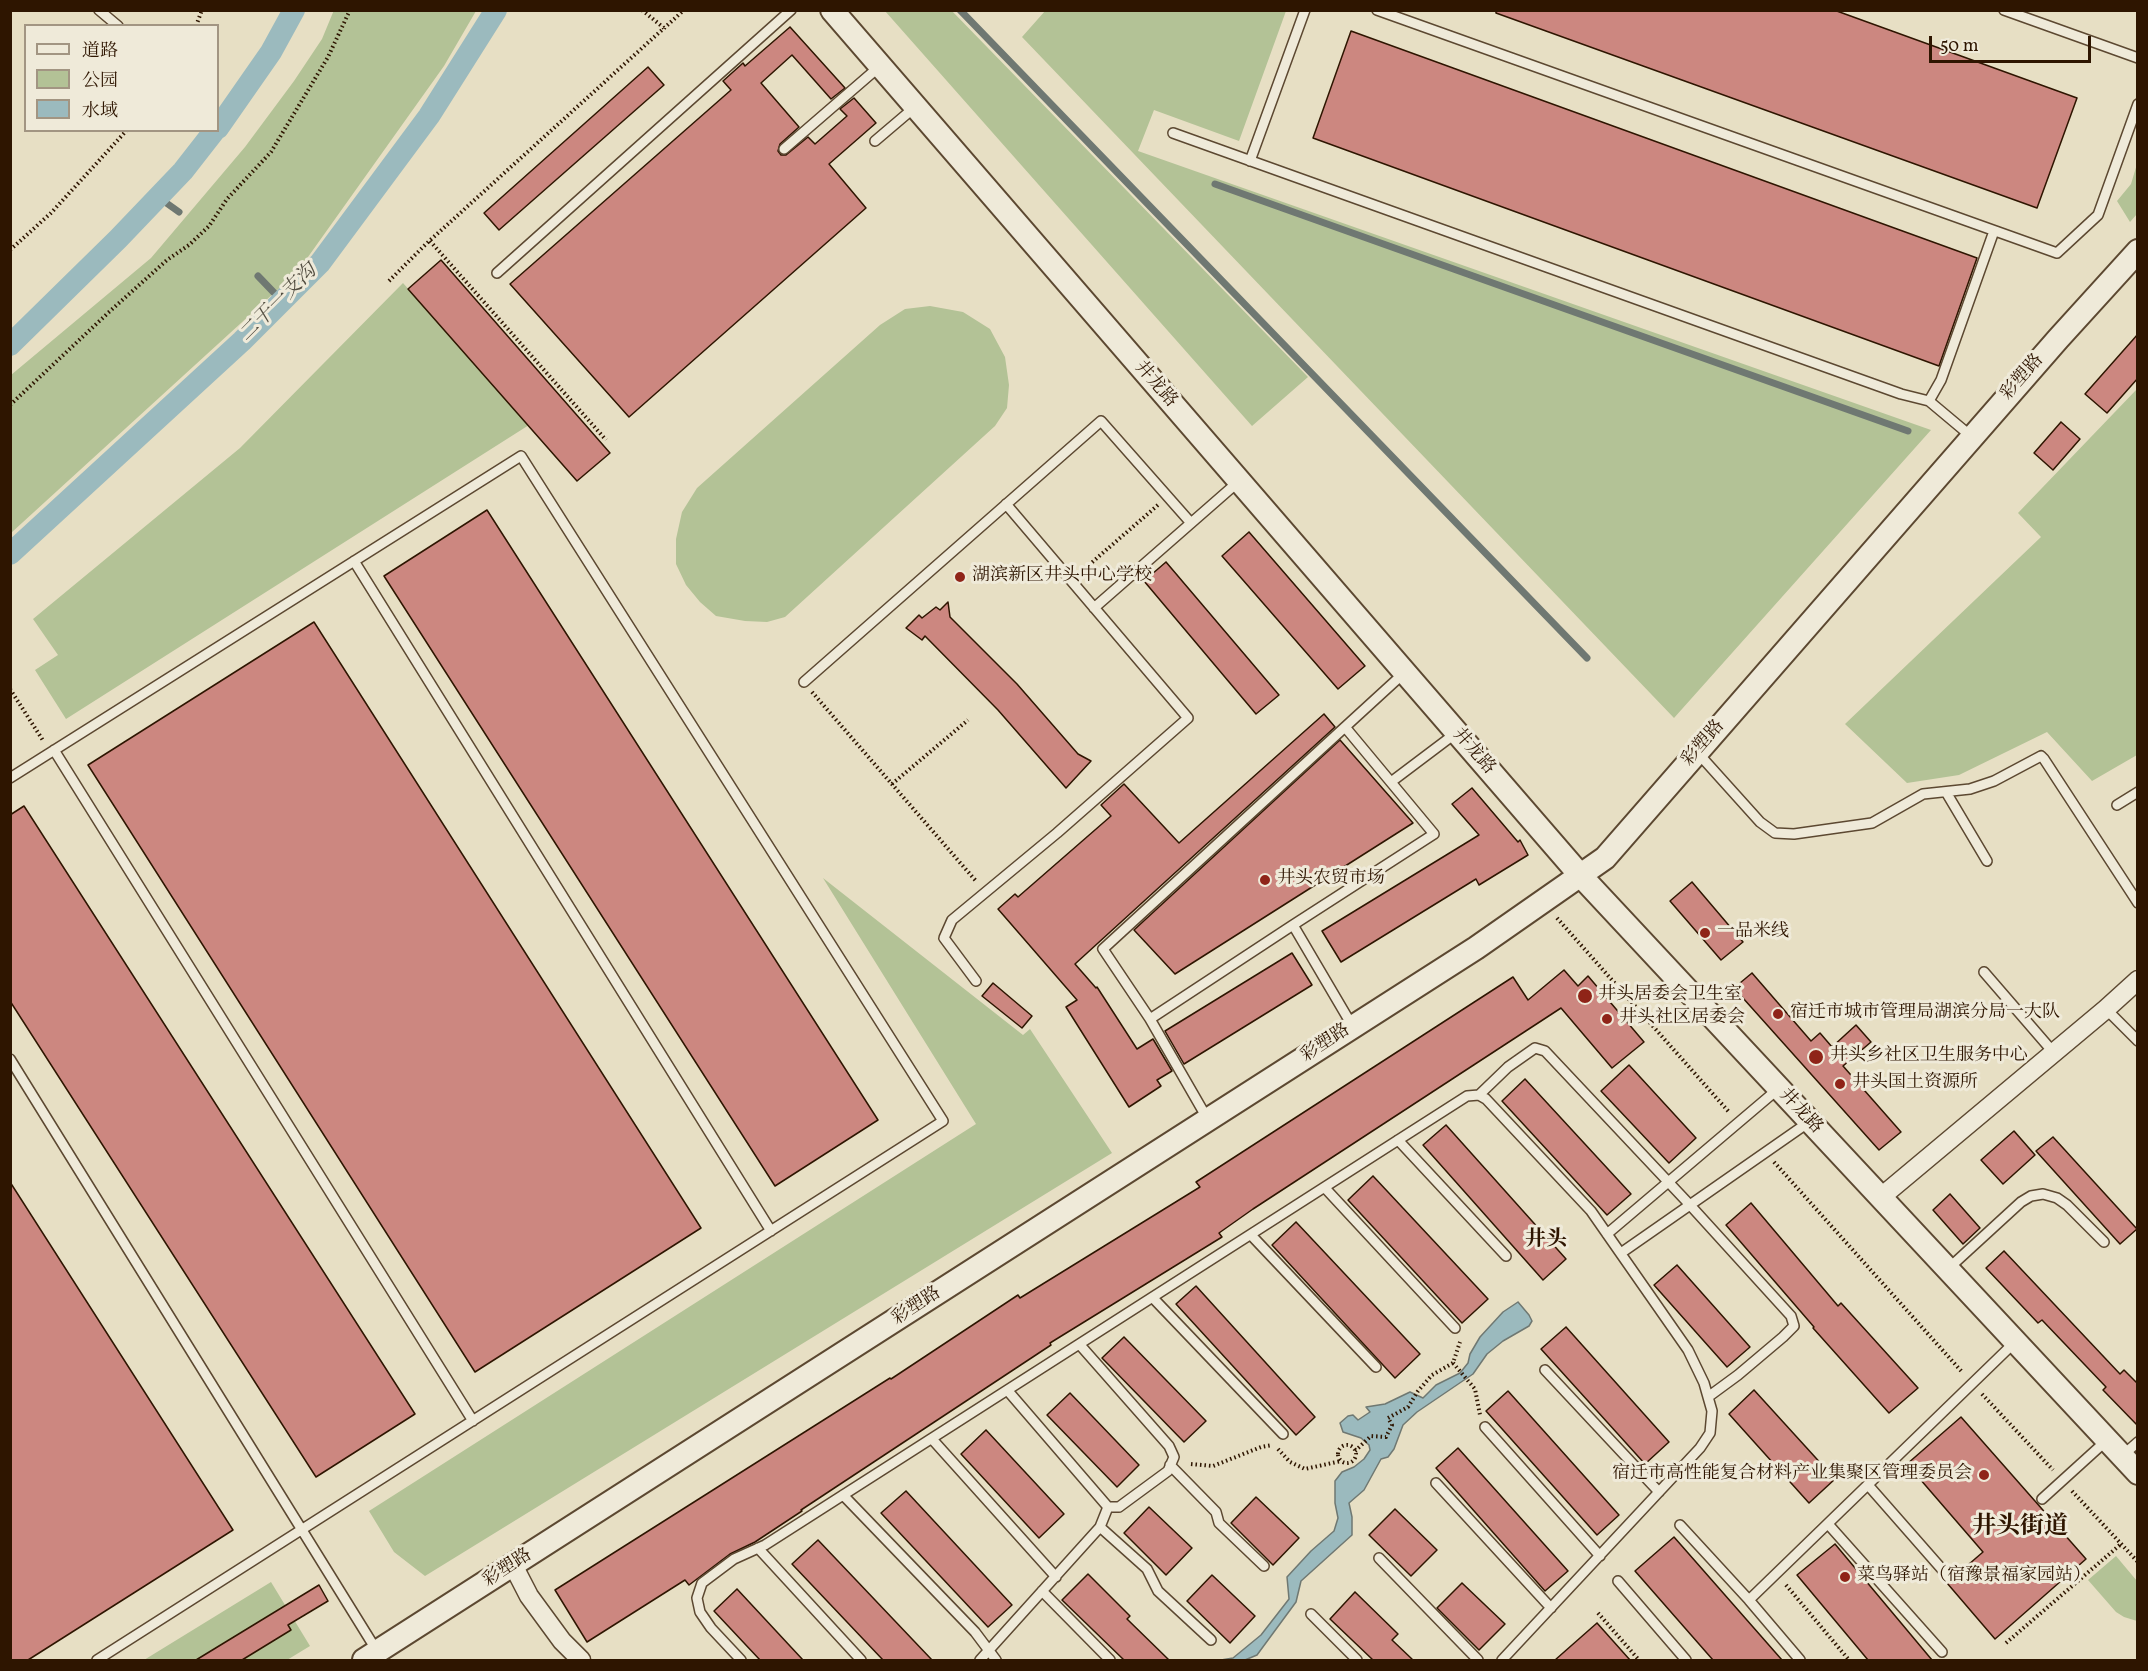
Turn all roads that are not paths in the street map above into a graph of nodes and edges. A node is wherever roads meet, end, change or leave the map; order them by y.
1 (99, 10) edge
2 (791, 10) edge
3 (832, 10) edge
4 (1305, 10) edge
5 (1377, 10) edge
6 (2004, 10) edge
7 (116, 24) edge
8 (2138, 58) edge
9 (880, 66) junction
10 (2138, 104) edge
11 (915, 107) junction
12 (1173, 133) dead end
13 (875, 141) dead end
14 (784, 149) dead end
15 (1250, 161) junction
16 (1994, 231) junction
17 (2138, 251) edge
18 (497, 273) dead end
19 (1929, 401) junction
20 (1972, 436) junction
21 (1238, 482) junction
22 (1006, 504) junction
23 (1191, 523) junction
24 (354, 561) junction
25 (1094, 608) junction
26 (1404, 673) junction
27 (804, 682) road end
28 (1345, 727) junction
29 (1456, 733) junction
30 (52, 751) junction
31 (1697, 752) junction
32 (10, 778) edge
33 (1391, 782) junction
34 (1946, 792) junction
35 (2138, 792) edge
36 (2117, 805) dead end
37 (1987, 861) dead end
38 (1580, 876) junction
39 (2138, 903) edge
40 (1293, 925) junction
41 (1984, 972) dead end
42 (2138, 980) edge
43 (976, 981) dead end
44 (2106, 1009) junction
45 (1150, 1019) junction
46 (1353, 1027) junction
47 (2138, 1041) edge
48 (2054, 1053) junction
49 (10, 1059) edge
50 (1778, 1089) junction
51 (1479, 1095) junction
52 (1208, 1120) junction
53 (1809, 1122) junction
54 (1398, 1140) junction
55 (1668, 1182) junction
56 (1325, 1188) junction
57 (1880, 1198) junction
58 (1690, 1205) junction
59 (771, 1231) junction
60 (1607, 1234) junction
61 (1251, 1235) junction
62 (2104, 1242) dead end
63 (1621, 1253) junction
64 (1506, 1256) dead end
65 (1947, 1270) junction
66 (1153, 1298) junction
67 (1455, 1328) road end
68 (2015, 1342) junction
69 (1080, 1345) junction
70 (1376, 1367) dead end
71 (1545, 1370) dead end
72 (1008, 1391) junction
73 (1708, 1397) junction
74 (473, 1421) junction
75 (1485, 1427) road end
76 (1283, 1434) dead end
77 (932, 1439) junction
78 (2122, 1446) edge
79 (1172, 1461) junction
80 (2138, 1473) edge
81 (1436, 1483) dead end
82 (1868, 1485) junction
83 (1659, 1492) junction
84 (843, 1495) junction
85 (2042, 1499) dead end
86 (1108, 1507) junction
87 (1828, 1524) junction
88 (1680, 1525) dead end
89 (1100, 1527) junction
90 (302, 1530) junction
91 (759, 1548) junction
92 (1600, 1556) junction
93 (1379, 1558) dead end
94 (513, 1565) junction
95 (1264, 1566) dead end
96 (1947, 1575) dead end
97 (1056, 1577) junction
98 (1618, 1581) dead end
99 (1042, 1591) junction
100 (1749, 1600) junction
101 (1551, 1608) junction
102 (1311, 1614) dead end
103 (1211, 1640) dead end
104 (989, 1651) junction
105 (1942, 1652) dead end
106 (375, 1658) edge
107 (97, 1660) edge
108 (581, 1660) edge
109 (741, 1660) edge
110 (861, 1660) edge
111 (980, 1660) edge
112 (996, 1660) edge
113 (1110, 1660) edge
114 (1357, 1660) edge
115 (1478, 1660) edge
116 (1502, 1660) edge
117 (1686, 1660) edge
118 (1800, 1660) edge

1 - 7 lane
2 - 18 lane
3 - 9 street, 井龙路
4 - 15 lane
5 - 16 lane
6 - 8 lane
9 - 11 street, 井龙路
9 - 14 lane
10 - 16 lane
11 - 13 lane
11 - 21 street, 井龙路
12 - 15 lane
15 - 19 lane
16 - 19 lane
17 - 20 street, 彩塑路
19 - 20 lane
20 - 31 street, 彩塑路
21 - 23 lane
21 - 26 street, 井龙路
22 - 23 lane
22 - 25 lane
22 - 27 lane
23 - 25 lane
24 - 30 lane
24 - 59 lane
24 - 59 lane
25 - 43 lane
26 - 28 lane
26 - 29 street, 井龙路
28 - 33 lane
28 - 45 lane
29 - 33 lane
29 - 38 street, 井龙路
30 - 32 lane
30 - 74 lane
31 - 34 lane
31 - 38 street, 彩塑路
33 - 40 lane
34 - 37 lane
34 - 39 lane
35 - 36 lane
38 - 46 street, 彩塑路
38 - 50 street, 井龙路
40 - 45 lane
40 - 46 lane
41 - 48 lane
42 - 44 street
44 - 47 lane
44 - 48 street
45 - 52 lane
46 - 52 street, 彩塑路
48 - 57 street
49 - 90 lane
50 - 53 street, 井龙路
50 - 55 lane
51 - 54 lane
51 - 55 lane
51 - 60 lane
52 - 94 street, 彩塑路
53 - 57 street, 井龙路
53 - 58 lane
54 - 56 lane
54 - 64 lane
55 - 58 lane
55 - 60 lane
56 - 61 lane
56 - 67 lane
57 - 65 street, 井龙路
58 - 63 lane
58 - 73 lane
59 - 74 lane
60 - 63 lane
61 - 66 lane
61 - 70 lane
62 - 65 lane
63 - 73 lane
65 - 68 street, 井龙路
66 - 69 lane
66 - 76 lane
68 - 78 street, 井龙路
68 - 82 lane
69 - 72 lane
69 - 79 lane
71 - 83 lane
72 - 77 lane
72 - 86 lane
73 - 83 lane
74 - 90 lane
75 - 92 lane
77 - 84 lane
77 - 97 lane
78 - 80 street, 井龙路
78 - 85 lane
79 - 86 lane
79 - 95 lane
81 - 101 lane
82 - 87 lane
82 - 96 lane
83 - 92 lane
84 - 91 lane
84 - 104 lane
86 - 89 lane
87 - 100 lane
87 - 105 lane
88 - 100 lane
89 - 97 lane
89 - 103 lane
90 - 106 lane
90 - 107 lane
91 - 109 lane
91 - 110 lane
92 - 101 lane
93 - 115 lane
94 - 106 street, 彩塑路
94 - 108 street
97 - 99 lane
98 - 117 lane
99 - 104 lane
99 - 113 lane
100 - 118 lane
101 - 116 lane
102 - 114 lane
104 - 111 lane
104 - 112 lane

